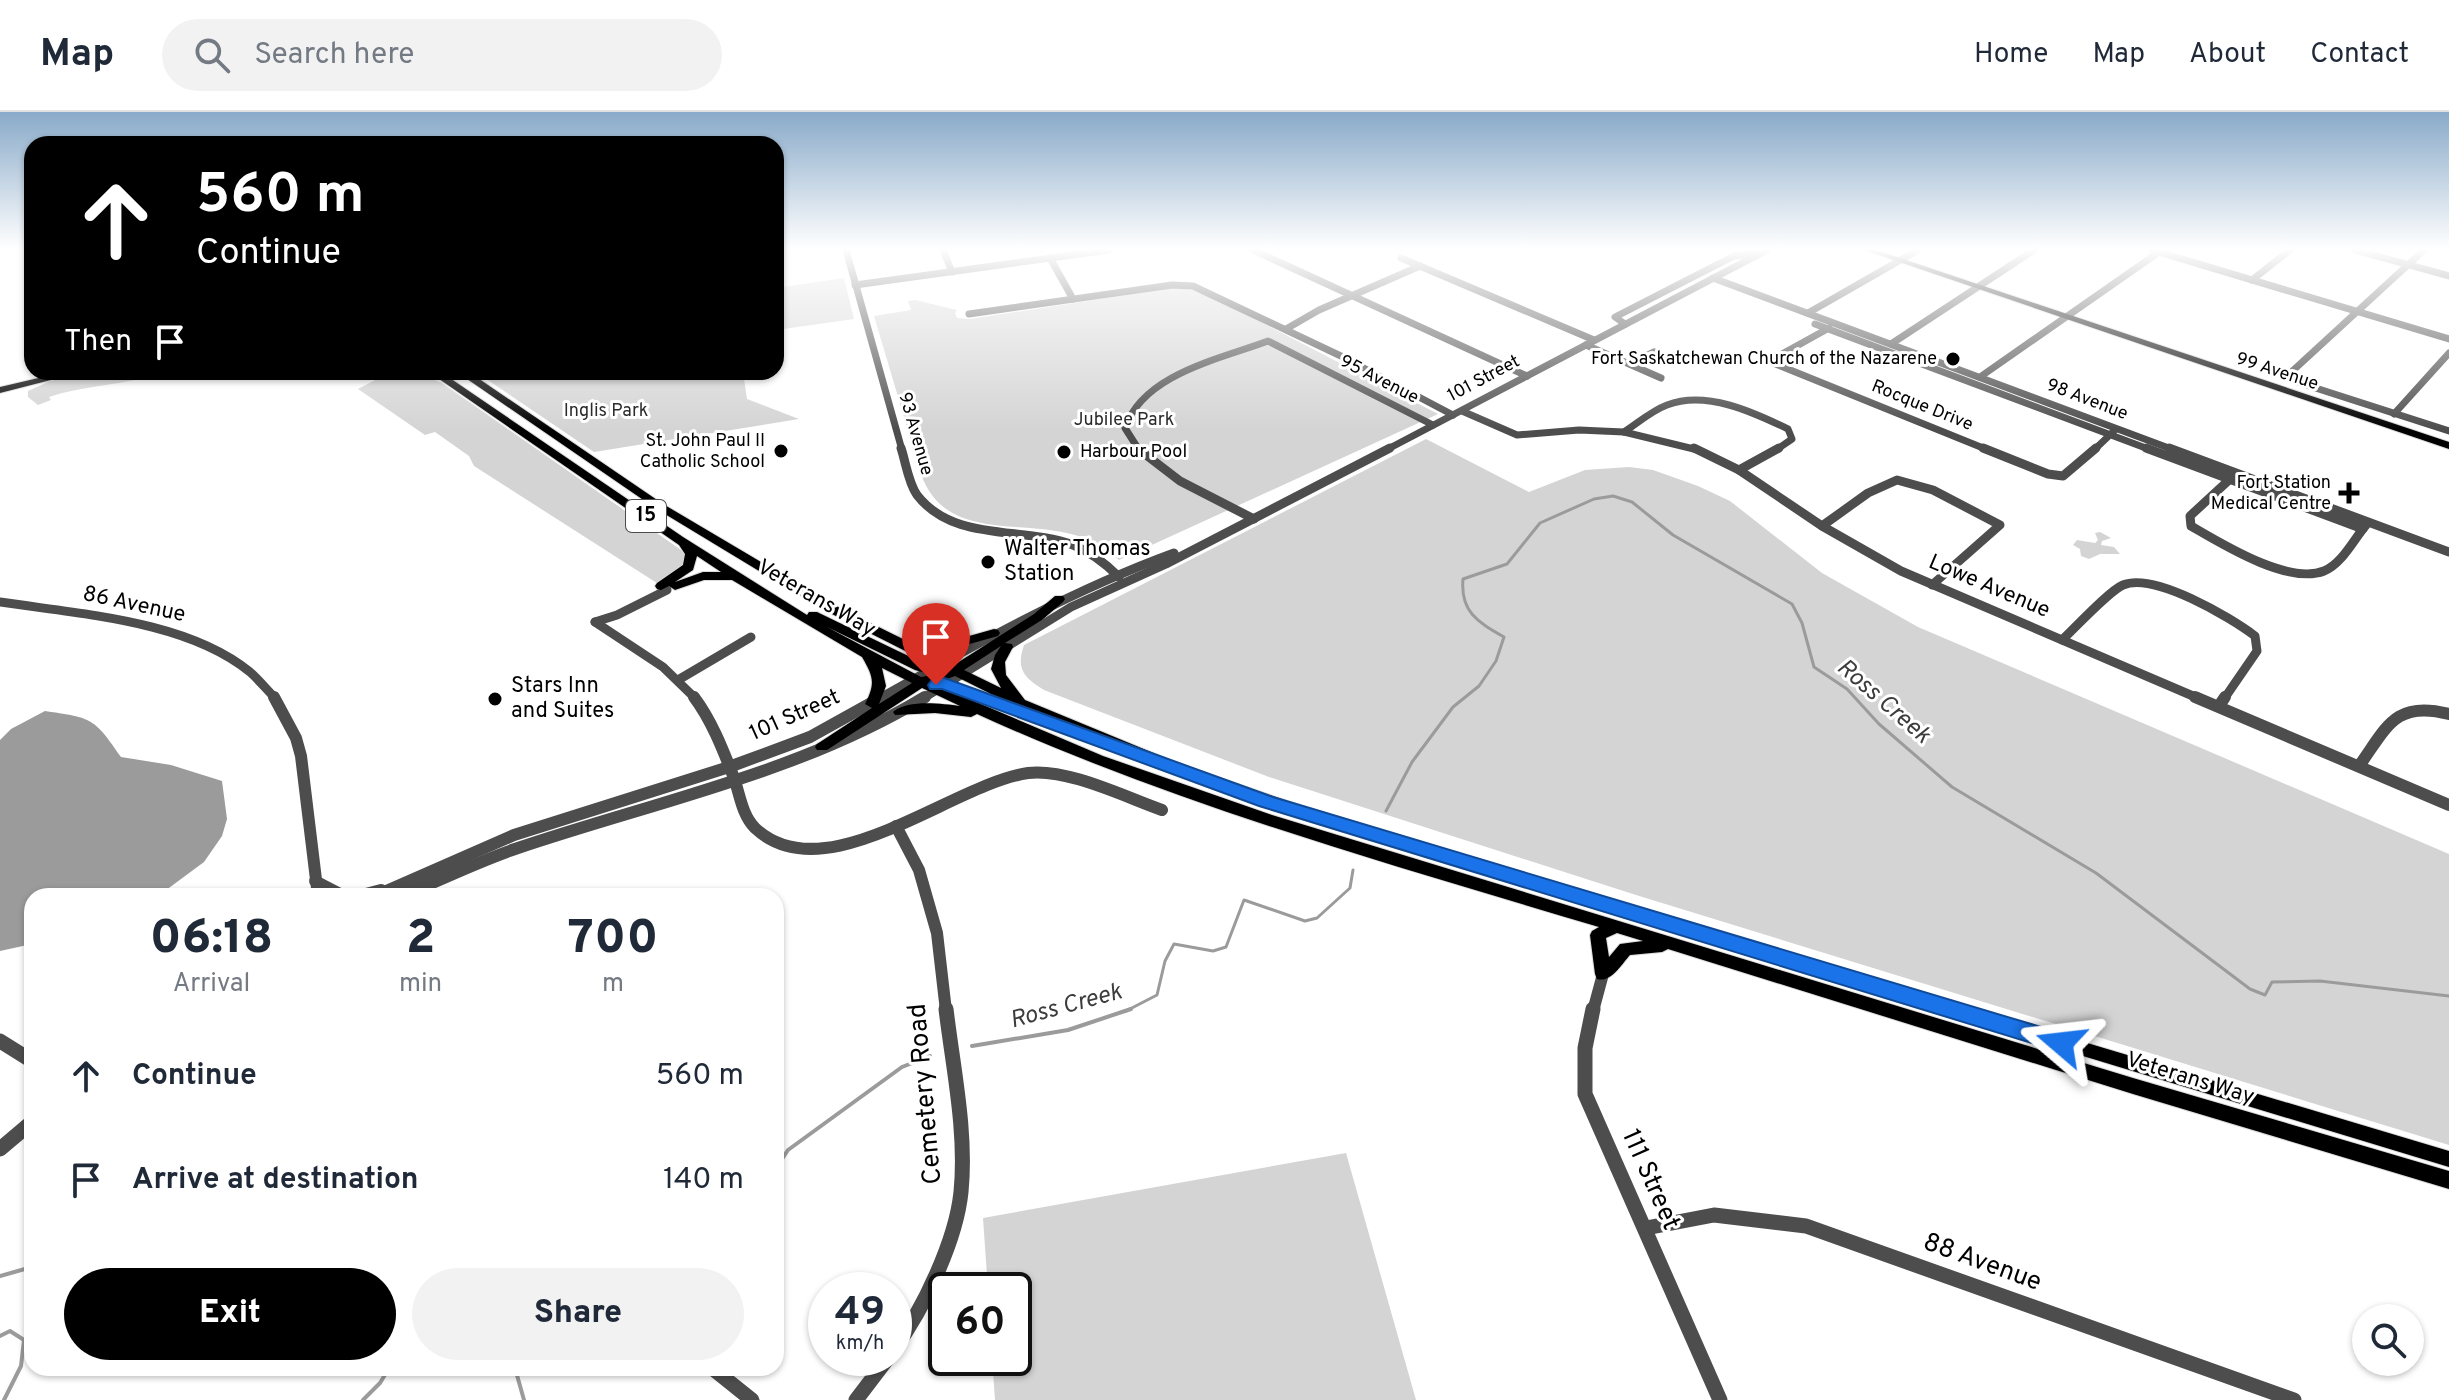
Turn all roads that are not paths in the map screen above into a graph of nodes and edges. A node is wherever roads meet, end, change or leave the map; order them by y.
1 (862, 310) edge
2 (996, 310) edge
3 (1245, 310) edge
4 (1324, 310) edge
5 (1386, 310) edge
6 (1524, 310) edge
7 (1628, 310) edge
8 (1652, 310) edge
9 (1783, 310) edge
10 (1800, 310) edge
11 (1813, 310) edge
12 (1942, 310) edge
13 (2044, 310) edge
14 (2074, 310) edge
15 (2354, 310) edge
16 (2357, 311) junction
17 (1808, 313) junction
18 (969, 314) dead end
19 (2064, 317) junction
20 (1625, 324) junction
21 (1832, 326) junction
22 (1286, 329) junction
23 (2449, 339) edge
24 (1594, 340) junction
25 (1891, 344) junction
26 (1586, 345) junction
27 (1654, 352) dead end
28 (2449, 353) edge
29 (1630, 364) junction
30 (1527, 376) junction
31 (1980, 377) junction
32 (1661, 378) dead end
33 (25, 380) edge
34 (36, 380) edge
35 (446, 380) edge
36 (473, 380) edge
37 (0, 387) edge
38 (1457, 413) junction
39 (2394, 414) junction
40 (1433, 425) junction
41 (2449, 431) edge
42 (1624, 432) junction
43 (2114, 432) junction
44 (2449, 446) edge
45 (1739, 470) junction
46 (2229, 480) junction
47 (1254, 519) junction
48 (2366, 525) junction
49 (1822, 526) junction
50 (673, 535) junction
51 (1216, 537) junction
52 (2449, 552) edge
53 (1116, 574) junction
54 (733, 576) junction
55 (1125, 583) junction
56 (1932, 585) junction
57 (664, 588) junction
58 (758, 593) junction
59 (1059, 599) junction
60 (0, 602) edge
61 (994, 633) junction
62 (751, 637) dead end
63 (2062, 640) junction
64 (893, 641) junction
65 (1007, 647) junction
66 (862, 652) junction
67 (937, 677) junction
68 (678, 680) junction
69 (1020, 703) junction
70 (872, 704) junction
71 (2219, 706) junction
72 (900, 712) junction
73 (983, 712) junction
74 (2449, 714) edge
75 (1116, 745) junction
76 (822, 747) junction
77 (2359, 766) junction
78 (729, 767) junction
79 (735, 781) junction
80 (2449, 805) edge
81 (1162, 810) dead end
82 (896, 826) junction
83 (315, 881) junction
84 (316, 888) edge
85 (329, 888) edge
86 (406, 888) edge
87 (408, 888) edge
88 (1641, 916) junction
89 (1616, 927) junction
90 (1687, 949) junction
91 (1603, 974) junction
92 (0, 1041) edge
93 (24, 1056) edge
94 (24, 1129) edge
95 (0, 1149) edge
96 (2449, 1159) edge
97 (2449, 1180) edge
98 (1646, 1228) junction
99 (912, 1323) edge
100 (722, 1376) edge
101 (874, 1376) edge
102 (752, 1400) edge
103 (856, 1400) edge
104 (1720, 1400) edge
105 (2294, 1400) edge

1 - 53 street, 93 Avenue
2 - 18 street
3 - 22 street
4 - 22 street
5 - 30 street
6 - 24 street
7 - 20 street
8 - 20 street, 101 Street
9 - 21 street
10 - 17 street, 98 Avenue
11 - 17 street
12 - 25 street
13 - 19 main road, 99 Avenue
14 - 19 street
15 - 16 street
16 - 23 street
16 - 39 street
17 - 21 street, 98 Avenue
19 - 31 street
19 - 44 main road, 99 Avenue
20 - 24 street, 101 Street
21 - 25 street, 98 Avenue
21 - 43 street
21 - 43 street, Rocque Drive
22 - 38 street
24 - 26 street, 101 Street
25 - 31 street, 98 Avenue
26 - 29 street
26 - 30 street, 101 Street
27 - 29 street
28 - 39 street
29 - 32 street
30 - 38 street, 101 Street
31 - 43 street, 98 Avenue
33 - 37 main road
34 - 37 main road
35 - 50 main road, Veterans Way / 15
36 - 64 main road, Veterans Way / 15
38 - 40 street, 101 Street
38 - 42 street, Lowe Avenue
39 - 41 street
40 - 47 street, 101 Street
40 - 47 street, 95 Avenue
42 - 45 street, Lowe Avenue
42 - 45 street
43 - 46 street
43 - 48 street, 98 Avenue
45 - 49 street, Lowe Avenue
46 - 48 street
46 - 48 street
47 - 51 street, 101 Street
48 - 52 street, 98 Avenue
49 - 56 street, Lowe Avenue
49 - 56 street
50 - 54 main road, Veterans Way / 15
50 - 57 main road
51 - 53 street, 101 Street
51 - 55 street, 101 Street
53 - 55 street, 93 Avenue
53 - 59 street, 101 Street
54 - 57 main road
54 - 58 main road, Veterans Way / 15
55 - 65 street, 101 Street
56 - 63 street, Lowe Avenue
57 - 68 street
58 - 66 main road, Veterans Way / 15
58 - 67 main road
59 - 61 street, 101 Street
59 - 67 main road
60 - 83 street, 86 Avenue
61 - 64 main road
61 - 67 street, 101 Street
62 - 68 street
63 - 71 street, Lowe Avenue
63 - 71 street
64 - 67 main road, Veterans Way / 15
65 - 67 street, 101 Street
65 - 69 main road
66 - 67 main road, Veterans Way / 15
66 - 70 main road
67 - 69 main road, Veterans Way / 15
67 - 70 street, 101 Street
67 - 72 street, 101 Street
67 - 73 main road, Veterans Way / 15
67 - 75 main road
67 - 76 main road
68 - 78 street
69 - 75 main road, Veterans Way / 15
70 - 78 street, 101 Street
71 - 77 street, Lowe Avenue
72 - 73 main road
72 - 76 street, 101 Street
73 - 89 main road, Veterans Way / 15
74 - 77 street
75 - 88 main road, Veterans Way / 15
76 - 79 street, 101 Street
77 - 80 street, Lowe Avenue
78 - 79 street
78 - 86 street, 101 Street
79 - 82 street
79 - 87 street, 101 Street
81 - 82 street
82 - 99 street, Cemetery Road
83 - 84 street, 86 Avenue
83 - 85 street
88 - 89 main road
88 - 96 main road, Veterans Way / 15
89 - 90 main road, Veterans Way / 15
89 - 91 main road
90 - 91 main road
90 - 97 main road, Veterans Way / 15
91 - 98 street, 111 Street
92 - 93 street
94 - 95 street
98 - 104 street, 111 Street
98 - 105 street, 88 Avenue
100 - 102 street
101 - 103 street

